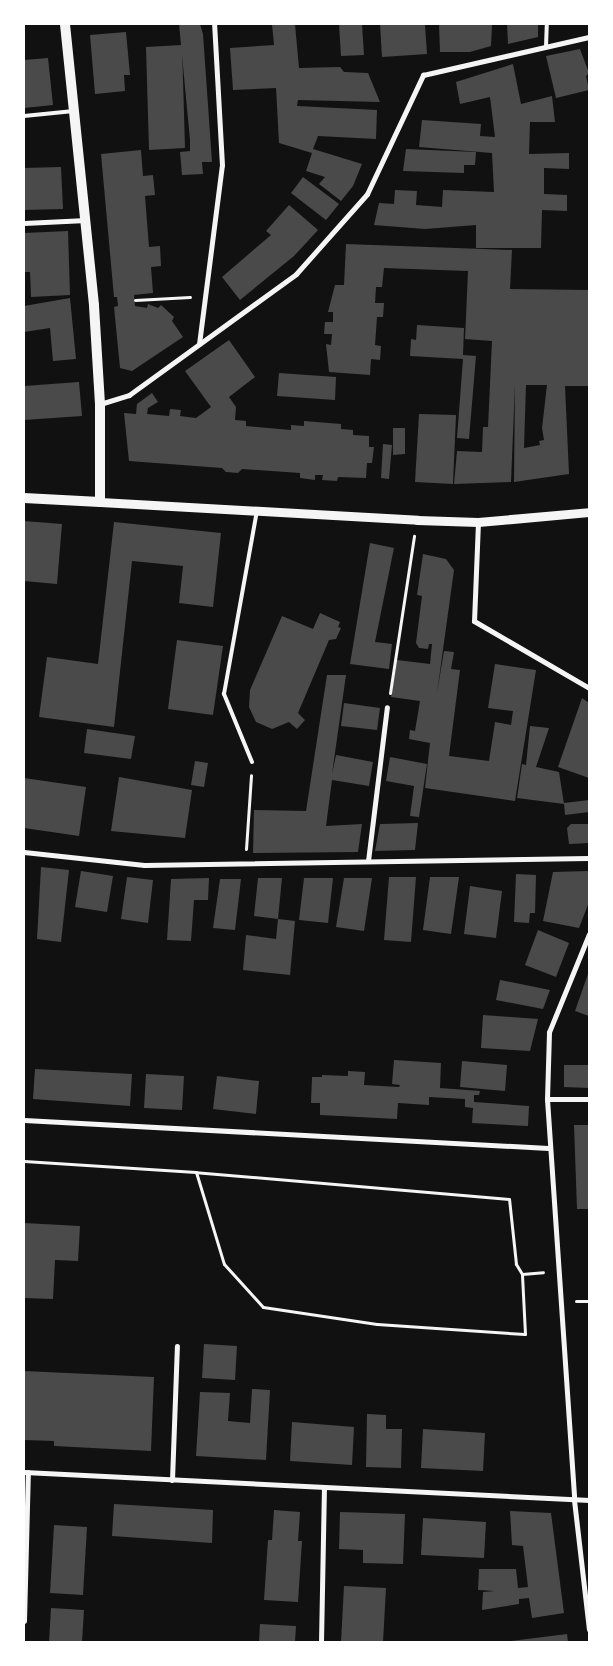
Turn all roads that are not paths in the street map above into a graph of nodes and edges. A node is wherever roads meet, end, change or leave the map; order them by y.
1 (65, 24) edge
2 (214, 24) edge
3 (547, 24) edge
4 (589, 37) edge
5 (546, 47) junction
6 (76, 111) junction
7 (24, 116) edge
8 (88, 220) junction
9 (24, 223) edge
10 (199, 344) junction
11 (100, 404) junction
12 (24, 498) edge
13 (100, 502) junction
14 (257, 511) junction
15 (589, 512) edge
16 (478, 522) junction
17 (589, 688) edge
18 (387, 707) road end
19 (252, 762) road end
20 (24, 852) edge
21 (589, 858) edge
22 (368, 862) junction
23 (589, 934) edge
24 (546, 1099) junction
25 (589, 1099) edge
26 (24, 1120) edge
27 (548, 1148) junction
28 (178, 1346) dead end
29 (26, 1472) edge
30 (172, 1480) junction
31 (324, 1489) junction
32 (574, 1500) junction
33 (589, 1500) edge
34 (24, 1622) edge
35 (589, 1630) edge
36 (321, 1642) edge

1 - 6 main road
2 - 10 street
3 - 5 lane
4 - 5 street
5 - 10 street
6 - 7 lane
6 - 8 main road
8 - 9 street
8 - 11 main road
10 - 11 street
11 - 13 main road
12 - 13 main road
13 - 14 street
14 - 16 street
14 - 19 lane
15 - 16 street
16 - 17 street
18 - 22 street
20 - 22 street
21 - 22 street
23 - 24 street
24 - 25 street
24 - 27 street
26 - 27 street
27 - 32 street
28 - 30 street
29 - 30 street
29 - 34 street
30 - 31 street
31 - 32 street
31 - 36 street
32 - 33 street
32 - 35 street

